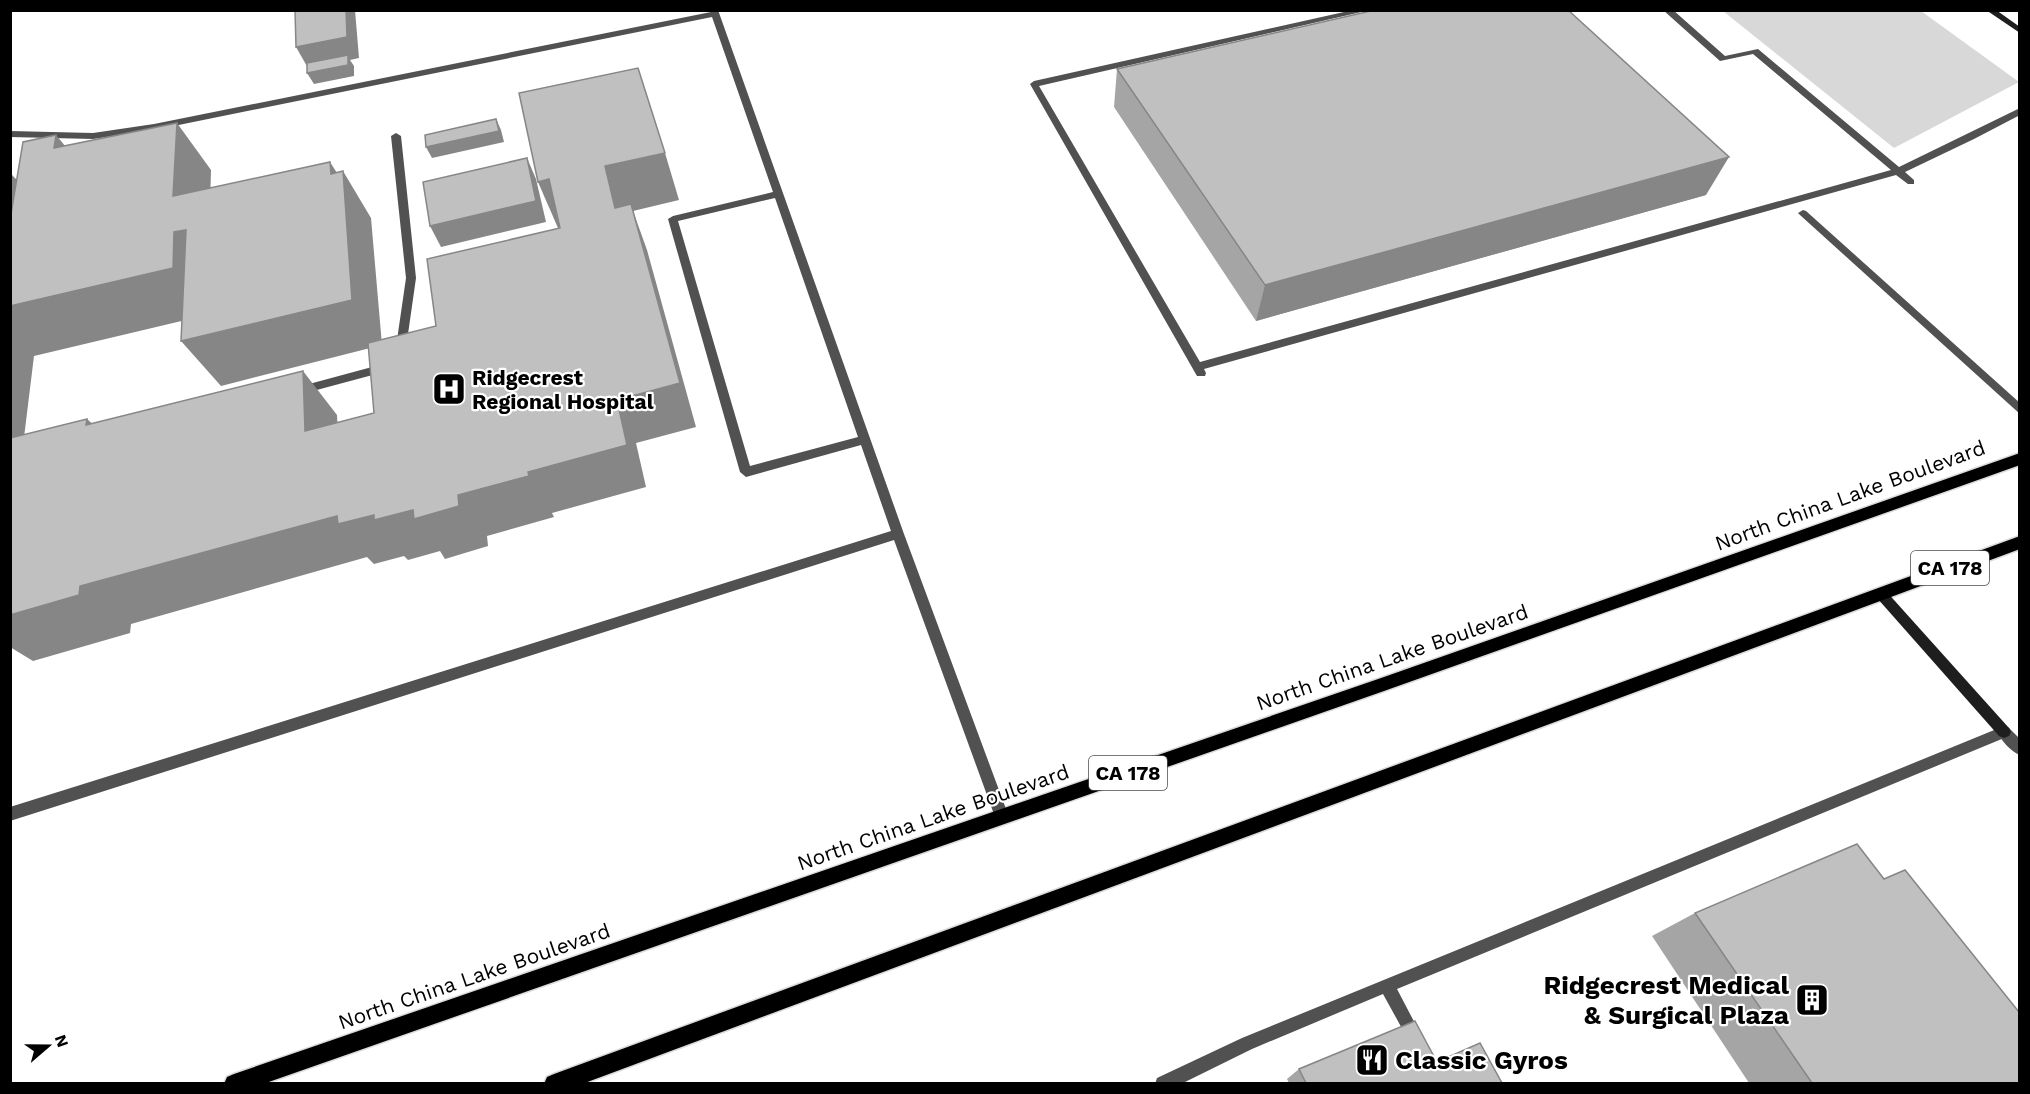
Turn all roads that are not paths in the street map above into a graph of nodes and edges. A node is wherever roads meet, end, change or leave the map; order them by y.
1 (1365, 10) edge
2 (1667, 10) edge
3 (1990, 10) edge
4 (714, 12) edge
5 (2019, 31) edge
6 (2019, 111) edge
7 (10, 134) edge
8 (396, 136) dead end
9 (1898, 171) junction
10 (1911, 182) dead end
11 (779, 194) junction
12 (1803, 213) dead end
13 (285, 394) edge
14 (2019, 410) edge
15 (865, 440) junction
16 (2019, 459) edge
17 (898, 534) junction
18 (2019, 542) edge
19 (1881, 594) junction
20 (2004, 732) junction
21 (2019, 749) edge
22 (10, 814) edge
23 (1002, 817) junction
24 (1387, 986) junction
25 (1425, 1056) edge
26 (234, 1083) edge
27 (554, 1083) edge
28 (1163, 1083) edge

1 - 9 street
2 - 9 street
3 - 5 street
4 - 7 street
4 - 11 street
6 - 9 street
8 - 13 street
9 - 10 street
11 - 15 street
11 - 15 street
12 - 14 street
15 - 17 street
16 - 23 main road, North China Lake Boulevard / CA 178
17 - 22 street
17 - 23 street
18 - 19 main road, CA 178
19 - 20 street
19 - 27 main road, CA 178
20 - 21 street
20 - 24 street
23 - 26 main road, North China Lake Boulevard / CA 178
24 - 25 street
24 - 28 street

